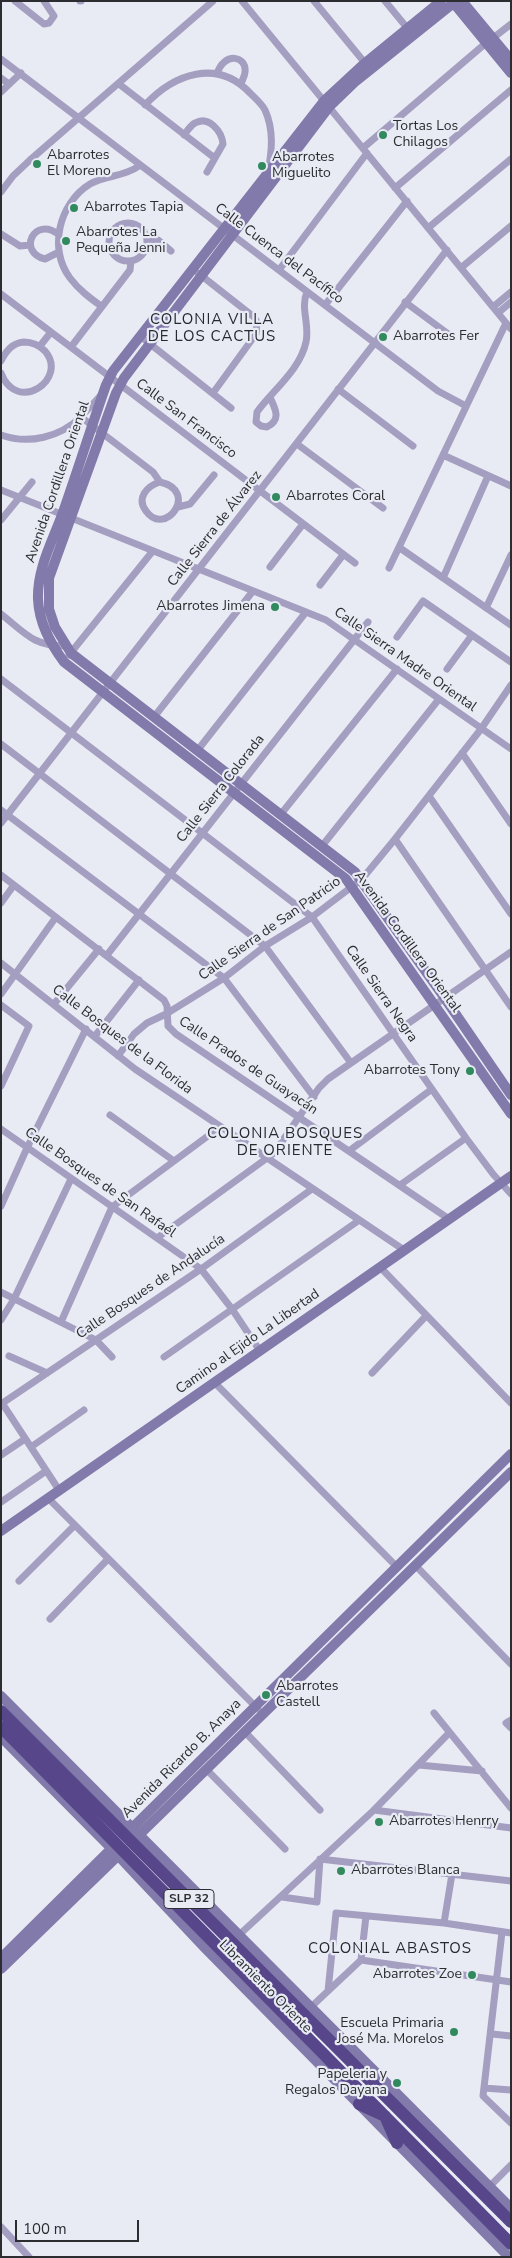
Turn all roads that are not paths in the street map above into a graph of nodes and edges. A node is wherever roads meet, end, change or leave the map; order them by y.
1 (15, 1) edge
2 (44, 1) edge
3 (213, 1) edge
4 (242, 1) edge
5 (314, 1) edge
6 (385, 1) edge
7 (442, 1) edge
8 (456, 2) edge
9 (511, 24) edge
10 (408, 29) junction
11 (490, 41) junction
12 (1, 59) edge
13 (511, 60) edge
14 (365, 63) junction
15 (21, 73) junction
16 (511, 73) edge
17 (217, 74) junction
18 (1, 78) edge
19 (9, 84) junction
20 (119, 84) junction
21 (241, 84) junction
22 (511, 90) edge
23 (1, 92) edge
24 (327, 104) junction
25 (146, 105) junction
26 (80, 118) junction
27 (184, 135) junction
28 (365, 150) junction
29 (216, 156) junction
30 (511, 159) edge
31 (139, 166) junction
32 (207, 172) dead end
33 (268, 172) junction
34 (395, 188) junction
35 (1, 192) edge
36 (407, 201) junction
37 (511, 226) edge
38 (224, 228) junction
39 (428, 228) junction
40 (1, 234) edge
41 (58, 234) junction
42 (234, 236) junction
43 (147, 239) junction
44 (30, 245) junction
45 (447, 250) junction
46 (172, 251) dead end
47 (59, 252) junction
48 (131, 261) junction
49 (462, 267) junction
50 (193, 269) junction
51 (279, 270) junction
52 (202, 276) junction
53 (308, 292) junction
54 (511, 292) edge
55 (1, 294) edge
56 (405, 302) junction
57 (511, 302) edge
58 (325, 305) junction
59 (101, 306) junction
60 (495, 310) junction
61 (508, 326) edge
62 (51, 332) junction
63 (140, 336) junction
64 (450, 336) dead end
65 (374, 342) junction
66 (150, 344) junction
67 (40, 346) junction
68 (70, 347) junction
69 (1, 361) edge
70 (1, 373) edge
71 (110, 376) junction
72 (120, 384) junction
73 (338, 390) junction
74 (103, 393) junction
75 (212, 393) junction
76 (270, 397) dead end
77 (466, 406) junction
78 (232, 408) dead end
79 (81, 417) junction
80 (92, 425) junction
81 (103, 433) junction
82 (1, 435) edge
83 (297, 444) junction
84 (412, 446) dead end
85 (443, 455) junction
86 (214, 476) dead end
87 (488, 476) junction
88 (32, 482) dead end
89 (160, 482) junction
90 (511, 486) edge
91 (1, 490) edge
92 (260, 492) junction
93 (18, 498) junction
94 (178, 507) junction
95 (383, 508) dead end
96 (66, 517) junction
97 (1, 520) edge
98 (303, 524) junction
99 (400, 548) junction
100 (152, 552) junction
101 (344, 555) junction
102 (511, 555) edge
103 (355, 563) dead end
104 (270, 567) dead end
105 (389, 568) dead end
106 (199, 570) junction
107 (443, 578) junction
108 (320, 585) dead end
109 (253, 591) junction
110 (486, 608) junction
111 (306, 612) junction
112 (1, 614) edge
113 (368, 622) dead end
114 (511, 625) edge
115 (472, 635) junction
116 (397, 637) dead end
117 (355, 638) junction
118 (52, 646) junction
119 (68, 649) junction
120 (64, 662) junction
121 (511, 662) edge
122 (398, 669) junction
123 (447, 669) dead end
124 (1, 679) edge
125 (111, 684) junction
126 (511, 685) edge
127 (103, 693) junction
128 (439, 699) junction
129 (154, 717) junction
130 (481, 729) junction
131 (71, 734) junction
132 (1, 744) edge
133 (511, 749) edge
134 (197, 750) junction
135 (462, 753) junction
136 (40, 773) junction
137 (241, 784) junction
138 (233, 793) junction
139 (429, 796) junction
140 (1, 810) edge
141 (281, 814) junction
142 (8, 815) junction
143 (1, 823) edge
144 (511, 824) edge
145 (203, 832) junction
146 (395, 840) junction
147 (322, 846) junction
148 (170, 873) junction
149 (1, 875) edge
150 (362, 879) junction
151 (14, 885) junction
152 (353, 887) junction
153 (1, 903) edge
154 (511, 914) edge
155 (140, 915) junction
156 (56, 916) junction
157 (312, 917) junction
158 (265, 946) junction
159 (99, 949) junction
160 (511, 952) edge
161 (107, 955) junction
162 (1, 964) edge
163 (485, 969) junction
164 (14, 973) junction
165 (224, 978) junction
166 (139, 980) junction
167 (1, 994) edge
168 (444, 996) junction
169 (434, 1003) junction
170 (54, 1004) junction
171 (1, 1005) edge
172 (511, 1007) edge
173 (166, 1014) junction
174 (86, 1029) junction
175 (392, 1033) junction
176 (95, 1036) junction
177 (118, 1056) junction
178 (351, 1063) junction
179 (1, 1086) edge
180 (432, 1089) junction
181 (511, 1095) edge
182 (314, 1097) junction
183 (511, 1114) edge
184 (110, 1115) dead end
185 (300, 1117) junction
186 (220, 1127) junction
187 (1, 1129) edge
188 (466, 1138) junction
189 (27, 1148) junction
190 (349, 1151) junction
191 (267, 1159) junction
192 (174, 1160) junction
193 (511, 1176) edge
194 (71, 1179) junction
195 (501, 1183) junction
196 (400, 1185) junction
197 (312, 1190) junction
198 (511, 1194) edge
199 (1, 1206) edge
200 (112, 1207) junction
201 (449, 1219) junction
202 (358, 1221) junction
203 (156, 1238) junction
204 (404, 1250) junction
205 (380, 1267) junction
206 (201, 1269) junction
207 (1, 1292) edge
208 (14, 1299) junction
209 (232, 1309) junction
210 (426, 1316) junction
211 (1, 1320) edge
212 (61, 1322) junction
213 (96, 1340) junction
214 (260, 1351) junction
215 (10, 1356) dead end
216 (112, 1357) dead end
217 (164, 1357) dead end
218 (47, 1373) junction
219 (372, 1373) dead end
220 (214, 1382) junction
221 (511, 1403) edge
222 (2, 1404) edge
223 (84, 1410) dead end
224 (25, 1439) junction
225 (31, 1447) junction
226 (511, 1454) edge
227 (1, 1455) edge
228 (46, 1470) junction
229 (511, 1472) edge
230 (60, 1490) junction
231 (48, 1498) junction
232 (1, 1502) edge
233 (74, 1525) junction
234 (1, 1531) edge
235 (108, 1559) junction
236 (415, 1565) junction
237 (397, 1568) junction
238 (19, 1581) dead end
239 (50, 1619) dead end
240 (326, 1643) junction
241 (511, 1664) edge
242 (1, 1696) edge
243 (259, 1710) junction
244 (1, 1711) edge
245 (434, 1713) dead end
246 (1, 1727) edge
247 (244, 1732) junction
248 (449, 1733) junction
249 (1, 1738) edge
250 (419, 1765) junction
251 (206, 1769) junction
252 (482, 1771) junction
253 (98, 1793) junction
254 (511, 1808) edge
255 (320, 1810) dead end
256 (374, 1810) junction
257 (77, 1814) junction
258 (511, 1828) edge
259 (136, 1831) junction
260 (285, 1848) dead end
261 (115, 1852) junction
262 (320, 1859) junction
263 (176, 1870) junction
264 (452, 1874) junction
265 (511, 1881) edge
266 (151, 1891) junction
267 (282, 1897) junction
268 (366, 1916) junction
269 (444, 1924) junction
270 (502, 1932) junction
271 (511, 1933) edge
272 (239, 1935) junction
273 (1, 1958) edge
274 (361, 1960) junction
275 (1, 1969) edge
276 (498, 1980) junction
277 (511, 1982) edge
278 (328, 1991) junction
279 (311, 2007) junction
280 (492, 2034) junction
281 (511, 2036) edge
282 (380, 2083) junction
283 (484, 2088) junction
284 (511, 2090) edge
285 (363, 2101) junction
286 (396, 2106) junction
287 (385, 2116) junction
288 (423, 2119) junction
289 (511, 2123) edge
290 (397, 2143) junction
291 (511, 2165) edge
292 (489, 2187) junction
293 (511, 2208) edge
294 (511, 2222) edge
295 (1, 2227) edge
296 (511, 2244) edge
297 (29, 2257) edge
298 (508, 2257) edge

1 - 2 street
3 - 20 street
4 - 24 street
5 - 14 street
6 - 10 street
7 - 10 street, Avenida Cordillera Oriental
8 - 11 street
8 - 24 street, Avenida Cordillera Oriental
9 - 11 street
10 - 14 street, Avenida Cordillera Oriental
11 - 13 street
11 - 16 street
11 - 28 street
12 - 15 street, Calle Cuenca del Pacífico
14 - 24 street, Avenida Cordillera Oriental
15 - 19 street
15 - 26 street, Calle Cuenca del Pacífico
17 - 21 street
17 - 21 street
17 - 25 street
18 - 19 street
19 - 23 street
20 - 25 street
20 - 26 street
21 - 33 street
22 - 34 street
24 - 28 street
24 - 33 street, Avenida Cordillera Oriental
24 - 42 street, Avenida Cordillera Oriental
25 - 27 street
26 - 31 street, Calle Cuenca del Pacífico
26 - 35 street
27 - 29 street
27 - 29 street
28 - 34 street
28 - 51 street
29 - 32 street
30 - 39 street
31 - 38 street, Calle Cuenca del Pacífico
31 - 41 street
33 - 38 street, Avenida Cordillera Oriental
34 - 36 street
36 - 39 street
36 - 58 street
37 - 49 street
38 - 42 street, Calle Cuenca del Pacífico
38 - 50 street, Avenida Cordillera Oriental
39 - 45 street
40 - 44 street
41 - 44 street
41 - 47 street
42 - 51 street, Calle Cuenca del Pacífico
42 - 52 street, Avenida Cordillera Oriental
43 - 46 street
43 - 48 street
43 - 48 street
44 - 47 street
45 - 49 street
45 - 56 street, Calle Sierra de Álvarez
47 - 59 street
48 - 59 street
49 - 60 street
50 - 52 street
50 - 63 street, Avenida Cordillera Oriental
51 - 53 street, Calle Cuenca del Pacífico
52 - 66 street, Avenida Cordillera Oriental
52 - 75 street
53 - 58 street, Calle Cuenca del Pacífico
53 - 76 street
54 - 60 street
55 - 62 street, Calle San Francisco
56 - 64 street
56 - 65 street, Calle Sierra de Álvarez
57 - 60 street
58 - 65 street, Calle Cuenca del Pacífico
59 - 68 street
60 - 61 street
61 - 77 street
62 - 67 street
62 - 68 street, Calle San Francisco
63 - 66 street
63 - 71 street, Avenida Cordillera Oriental
65 - 73 street, Calle Sierra de Álvarez
65 - 77 street, Calle Cuenca del Pacífico
66 - 72 street, Avenida Cordillera Oriental
66 - 75 street
67 - 69 street
67 - 70 street
68 - 71 street, Calle San Francisco
71 - 72 street, Calle San Francisco
71 - 74 street, Avenida Cordillera Oriental
72 - 81 street, Avenida Cordillera Oriental
72 - 92 street, Calle San Francisco
73 - 83 street, Calle Sierra de Álvarez
73 - 84 street
74 - 79 street
74 - 80 street, Avenida Cordillera Oriental
75 - 78 street
77 - 85 street
79 - 80 street
79 - 82 street
80 - 81 street
80 - 96 street, Avenida Cordillera Oriental
81 - 89 street
81 - 96 street, Avenida Cordillera Oriental
83 - 92 street, Calle Sierra de Álvarez
83 - 95 street
85 - 87 street
85 - 99 street
86 - 94 street
87 - 90 street
87 - 107 street
88 - 93 street
89 - 94 street
89 - 94 street
91 - 93 street, Calle Sierra Madre Oriental
92 - 98 street, Calle San Francisco
92 - 106 street, Calle Sierra de Álvarez
93 - 96 street, Calle Sierra Madre Oriental
93 - 97 street
96 - 100 street, Calle Sierra Madre Oriental
96 - 118 street, Avenida Cordillera Oriental
96 - 119 street, Avenida Cordillera Oriental
98 - 101 street, Calle San Francisco
98 - 104 street
99 - 105 street
99 - 107 street
100 - 106 street, Calle Sierra Madre Oriental
100 - 119 street
101 - 103 street, Calle San Francisco
101 - 108 street
102 - 110 street
106 - 109 street, Calle Sierra Madre Oriental
106 - 125 street, Calle Sierra de Álvarez
107 - 110 street
109 - 111 street, Calle Sierra Madre Oriental
109 - 129 street
110 - 114 street
111 - 117 street, Calle Sierra Madre Oriental
111 - 134 street
112 - 118 street
113 - 117 street, Calle Sierra Colorada
115 - 116 street
115 - 121 street
115 - 123 street
117 - 122 street, Calle Sierra Madre Oriental
117 - 137 street, Calle Sierra Colorada
118 - 119 street
118 - 120 street, Avenida Cordillera Oriental
119 - 120 street
119 - 125 street, Avenida Cordillera Oriental
120 - 127 street, Avenida Cordillera Oriental
122 - 128 street, Calle Sierra Madre Oriental
122 - 141 street
124 - 131 street
125 - 127 street, Calle Sierra de Álvarez
125 - 129 street, Avenida Cordillera Oriental
126 - 130 street, Calle Sierra de San Patricio
127 - 131 street, Calle Sierra de Álvarez
127 - 138 street, Avenida Cordillera Oriental
128 - 130 street, Calle Sierra Madre Oriental
128 - 147 street
129 - 134 street, Avenida Cordillera Oriental
130 - 133 street, Calle Sierra Madre Oriental
130 - 135 street, Calle Sierra de San Patricio
131 - 136 street, Calle Sierra de Álvarez
131 - 145 street
132 - 136 street
134 - 137 street, Avenida Cordillera Oriental
135 - 139 street, Calle Sierra de San Patricio
135 - 144 street
136 - 142 street, Calle Sierra de Álvarez
136 - 148 street
137 - 138 street, Calle Sierra Colorada
137 - 141 street, Avenida Cordillera Oriental
138 - 145 street, Calle Sierra Colorada
138 - 152 street, Avenida Cordillera Oriental
139 - 146 street, Calle Sierra de San Patricio
139 - 154 street
140 - 142 street
141 - 147 street, Avenida Cordillera Oriental
142 - 143 street, Calle Sierra de Álvarez
142 - 155 street
145 - 148 street, Calle Sierra Colorada
145 - 157 street, Calle Sierra Negra
146 - 150 street, Calle Sierra de San Patricio
146 - 163 street
147 - 150 street, Avenida Cordillera Oriental
148 - 155 street, Calle Sierra Colorada
148 - 158 street
149 - 151 street, Calle Prados de Guayacán
150 - 152 street, Calle Sierra de San Patricio
150 - 168 street, Avenida Cordillera Oriental
151 - 153 street
151 - 156 street, Calle Prados de Guayacán
152 - 157 street, Calle Sierra de San Patricio
152 - 169 street, Avenida Cordillera Oriental
155 - 161 street, Calle Sierra Colorada
155 - 165 street
156 - 159 street, Calle Prados de Guayacán
156 - 164 street
157 - 158 street, Calle Sierra de San Patricio
157 - 175 street, Calle Sierra Negra
158 - 165 street, Calle Sierra de San Patricio
158 - 178 street
159 - 161 street, Calle Prados de Guayacán
159 - 170 street
160 - 163 street
161 - 166 street, Calle Prados de Guayacán
162 - 164 street, Calle Bosques de la Florida
163 - 168 street
163 - 172 street
164 - 167 street
164 - 170 street, Calle Bosques de la Florida
165 - 173 street, Calle Sierra de San Patricio
165 - 182 street
166 - 173 street, Calle Prados de Guayacán
166 - 176 street
168 - 169 street
168 - 181 street, Avenida Cordillera Oriental
169 - 175 street
169 - 183 street, Avenida Cordillera Oriental
170 - 174 street, Calle Bosques de la Florida
171 - 179 street
173 - 177 street, Calle Sierra de San Patricio
173 - 185 street, Calle Prados de Guayacán
174 - 176 street, Calle Bosques de la Florida
174 - 189 street
175 - 178 street
175 - 180 street, Calle Sierra Negra
176 - 177 street, Calle Bosques de la Florida
177 - 186 street, Calle Bosques de la Florida
178 - 182 street
180 - 188 street, Calle Sierra Negra
180 - 190 street
182 - 185 street
184 - 192 street
185 - 190 street, Calle Prados de Guayacán
185 - 191 street
186 - 191 street, Calle Bosques de la Florida
186 - 192 street
187 - 189 street, Calle Bosques de San Rafaél
188 - 195 street, Calle Sierra Negra
188 - 196 street
189 - 194 street, Calle Bosques de San Rafaél
189 - 199 street
190 - 196 street, Calle Prados de Guayacán
191 - 197 street, Calle Bosques de la Florida
191 - 203 street
192 - 200 street
193 - 195 street, Camino al Ejido La Libertad
194 - 200 street, Calle Bosques de San Rafaél
194 - 208 street
195 - 198 street, Calle Sierra Negra
195 - 201 street, Camino al Ejido La Libertad
196 - 201 street, Calle Prados de Guayacán
197 - 202 street, Calle Bosques de la Florida
197 - 206 street, Calle Bosques de Andalucía
200 - 203 street, Calle Bosques de San Rafaél
200 - 212 street
201 - 204 street, Camino al Ejido La Libertad
202 - 204 street, Calle Bosques de la Florida
202 - 209 street
203 - 206 street, Calle Bosques de San Rafaél
204 - 205 street, Camino al Ejido La Libertad
205 - 210 street
205 - 214 street, Camino al Ejido La Libertad
206 - 209 street, Calle Bosques de San Rafaél
206 - 213 street, Calle Bosques de Andalucía
207 - 208 street
208 - 211 street
208 - 212 street
209 - 214 street, Calle Bosques de San Rafaél
209 - 217 street
210 - 219 street
210 - 221 street
212 - 213 street
213 - 216 street
213 - 218 street, Calle Bosques de Andalucía
214 - 220 street, Camino al Ejido La Libertad
215 - 218 street
218 - 222 street, Calle Bosques de Andalucía
220 - 230 street, Camino al Ejido La Libertad
220 - 237 street
222 - 224 street
223 - 225 street
224 - 225 street
224 - 227 street
225 - 228 street
226 - 237 street, Avenida Ricardo B. Anaya
228 - 230 street
228 - 232 street
229 - 236 street, Avenida Ricardo B. Anaya
230 - 231 street, Camino al Ejido La Libertad
231 - 233 street
231 - 234 street, Camino al Ejido La Libertad
233 - 235 street
233 - 238 street
235 - 239 street
235 - 243 street
236 - 240 street, Avenida Ricardo B. Anaya
236 - 241 street
237 - 240 street, Avenida Ricardo B. Anaya
240 - 243 street, Avenida Ricardo B. Anaya
242 - 253 street, Libramiento Oriente
243 - 247 street, Avenida Ricardo B. Anaya
243 - 259 street, Avenida Ricardo B. Anaya
244 - 282 highway, Libramiento Oriente / SLP 32
245 - 248 street
246 - 285 highway, Libramiento Oriente / SLP 32
247 - 251 street, Avenida Ricardo B. Anaya
247 - 255 street
248 - 250 street
248 - 252 street
249 - 257 street, Libramiento Oriente
250 - 252 street
250 - 256 street
251 - 259 street, Avenida Ricardo B. Anaya
251 - 260 street
252 - 254 street
253 - 257 street
253 - 259 street, Libramiento Oriente
256 - 258 street
256 - 262 street
257 - 261 street, Libramiento Oriente
259 - 261 street, Avenida Ricardo B. Anaya
259 - 263 street, Libramiento Oriente
261 - 266 street, Libramiento Oriente
261 - 273 street, Avenida Ricardo B. Anaya
261 - 275 street, Avenida Ricardo B. Anaya
262 - 264 street
262 - 267 street
262 - 267 street
263 - 266 street
263 - 272 street, Libramiento Oriente
264 - 265 street
264 - 269 street
266 - 285 street, Libramiento Oriente
267 - 272 street
268 - 269 street
268 - 274 street
268 - 278 street
269 - 270 street
270 - 271 street
270 - 276 street
272 - 279 street, Libramiento Oriente
274 - 276 street
274 - 278 street
276 - 277 street
276 - 280 street
278 - 279 street
279 - 282 street, Libramiento Oriente
280 - 281 street
280 - 283 street
282 - 286 highway, Libramiento Oriente / SLP 32
282 - 288 street, Libramiento Oriente
283 - 284 street
283 - 289 street
285 - 287 highway, Libramiento Oriente / SLP 32
285 - 290 street, Libramiento Oriente
286 - 288 highway
286 - 294 highway, Libramiento Oriente / SLP 32
287 - 290 highway
287 - 296 highway, Libramiento Oriente / SLP 32
288 - 292 street, Libramiento Oriente
290 - 298 street, Libramiento Oriente
291 - 292 street
292 - 293 street, Libramiento Oriente
295 - 297 street

